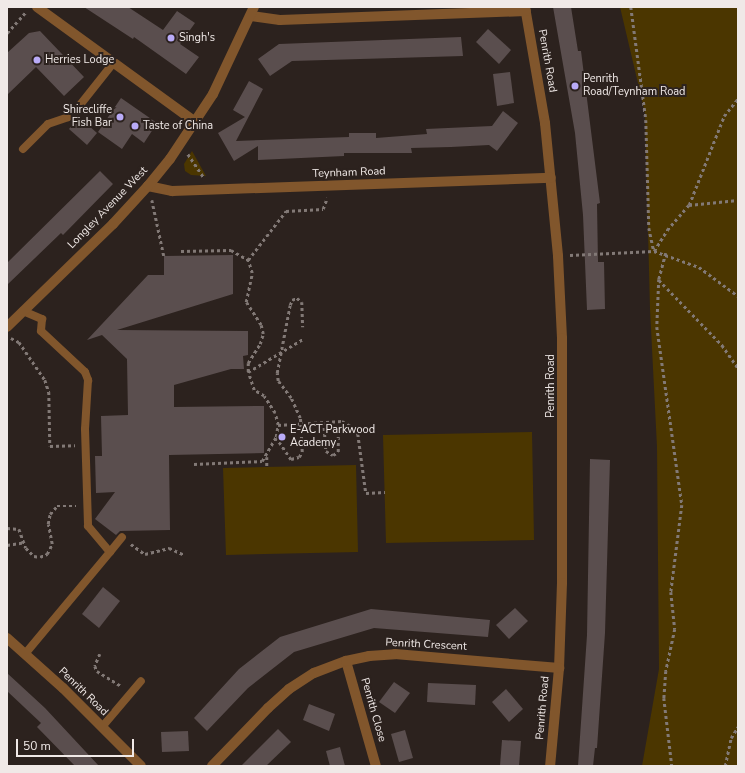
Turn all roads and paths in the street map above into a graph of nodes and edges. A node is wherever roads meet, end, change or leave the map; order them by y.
1 (30, 7) edge
2 (37, 7) edge
3 (631, 7) edge
4 (525, 9) edge
5 (253, 12) edge
6 (7, 33) edge
7 (114, 62) junction
8 (738, 99) edge
9 (195, 122) junction
10 (182, 142) junction
11 (23, 149) dead end
12 (551, 178) junction
13 (148, 186) junction
14 (322, 186) junction
15 (212, 190) junction
16 (738, 200) edge
17 (689, 205) junction
18 (181, 251) dead end
19 (654, 251) junction
20 (666, 253) junction
21 (164, 256) dead end
22 (558, 256) junction
23 (248, 260) junction
24 (659, 279) junction
25 (738, 296) edge
26 (23, 311) junction
27 (7, 327) edge
28 (303, 327) dead end
29 (7, 337) edge
30 (303, 339) dead end
31 (280, 354) junction
32 (738, 368) edge
33 (248, 372) junction
34 (324, 422) junction
35 (338, 422) junction
36 (300, 423) junction
37 (278, 425) junction
38 (276, 437) junction
39 (86, 445) junction
40 (267, 456) junction
41 (194, 464) dead end
42 (267, 467) dead end
43 (385, 492) dead end
44 (88, 505) junction
45 (7, 528) edge
46 (124, 540) joint
47 (25, 542) junction
48 (7, 544) edge
49 (110, 552) junction
50 (185, 555) dead end
51 (7, 638) edge
52 (25, 654) junction
53 (100, 654) dead end
54 (346, 662) junction
55 (559, 668) junction
56 (141, 681) dead end
57 (119, 692) dead end
58 (102, 727) junction
59 (738, 727) edge
60 (141, 766) edge
61 (212, 766) edge
62 (376, 766) edge
63 (550, 766) edge
64 (672, 766) edge
65 (725, 766) edge

1 - 6 path
2 - 7 street
3 - 19 path
4 - 5 street
4 - 12 street, Penrith Road
5 - 9 street, Longley Avenue West
7 - 9 street
7 - 11 lane
8 - 17 path
9 - 10 street, Longley Avenue West
10 - 13 street, Longley Avenue West
10 - 15 path
12 - 14 street, Teynham Road
12 - 22 street, Penrith Road
13 - 15 street, Teynham Road
13 - 21 path
13 - 26 street, Longley Avenue West
14 - 15 street, Teynham Road
14 - 23 path
16 - 17 path
17 - 19 path
18 - 23 path
19 - 20 path
19 - 22 path
20 - 24 path
20 - 25 path
22 - 55 street, Penrith Road
23 - 33 path
24 - 32 path
24 - 64 path
26 - 27 street, Longley Avenue West
26 - 39 lane
28 - 31 path
29 - 39 path
30 - 31 path
31 - 33 path
31 - 36 path
33 - 37 path
34 - 35 path
34 - 35 path
34 - 36 path
35 - 43 path
36 - 37 path
36 - 38 path
37 - 38 path
38 - 40 path
39 - 44 lane
40 - 41 path
40 - 42 path
44 - 47 path
44 - 49 lane
45 - 47 path
46 - 49 lane
46 - 50 path
47 - 48 path
49 - 52 lane
51 - 52 street, Penrith Road
52 - 58 street, Penrith Road
53 - 57 path
54 - 55 street, Penrith Crescent
54 - 61 street, Penrith Crescent
54 - 62 street, Penrith Close
55 - 63 street, Penrith Road
56 - 58 lane
58 - 60 street, Penrith Road
59 - 65 path

